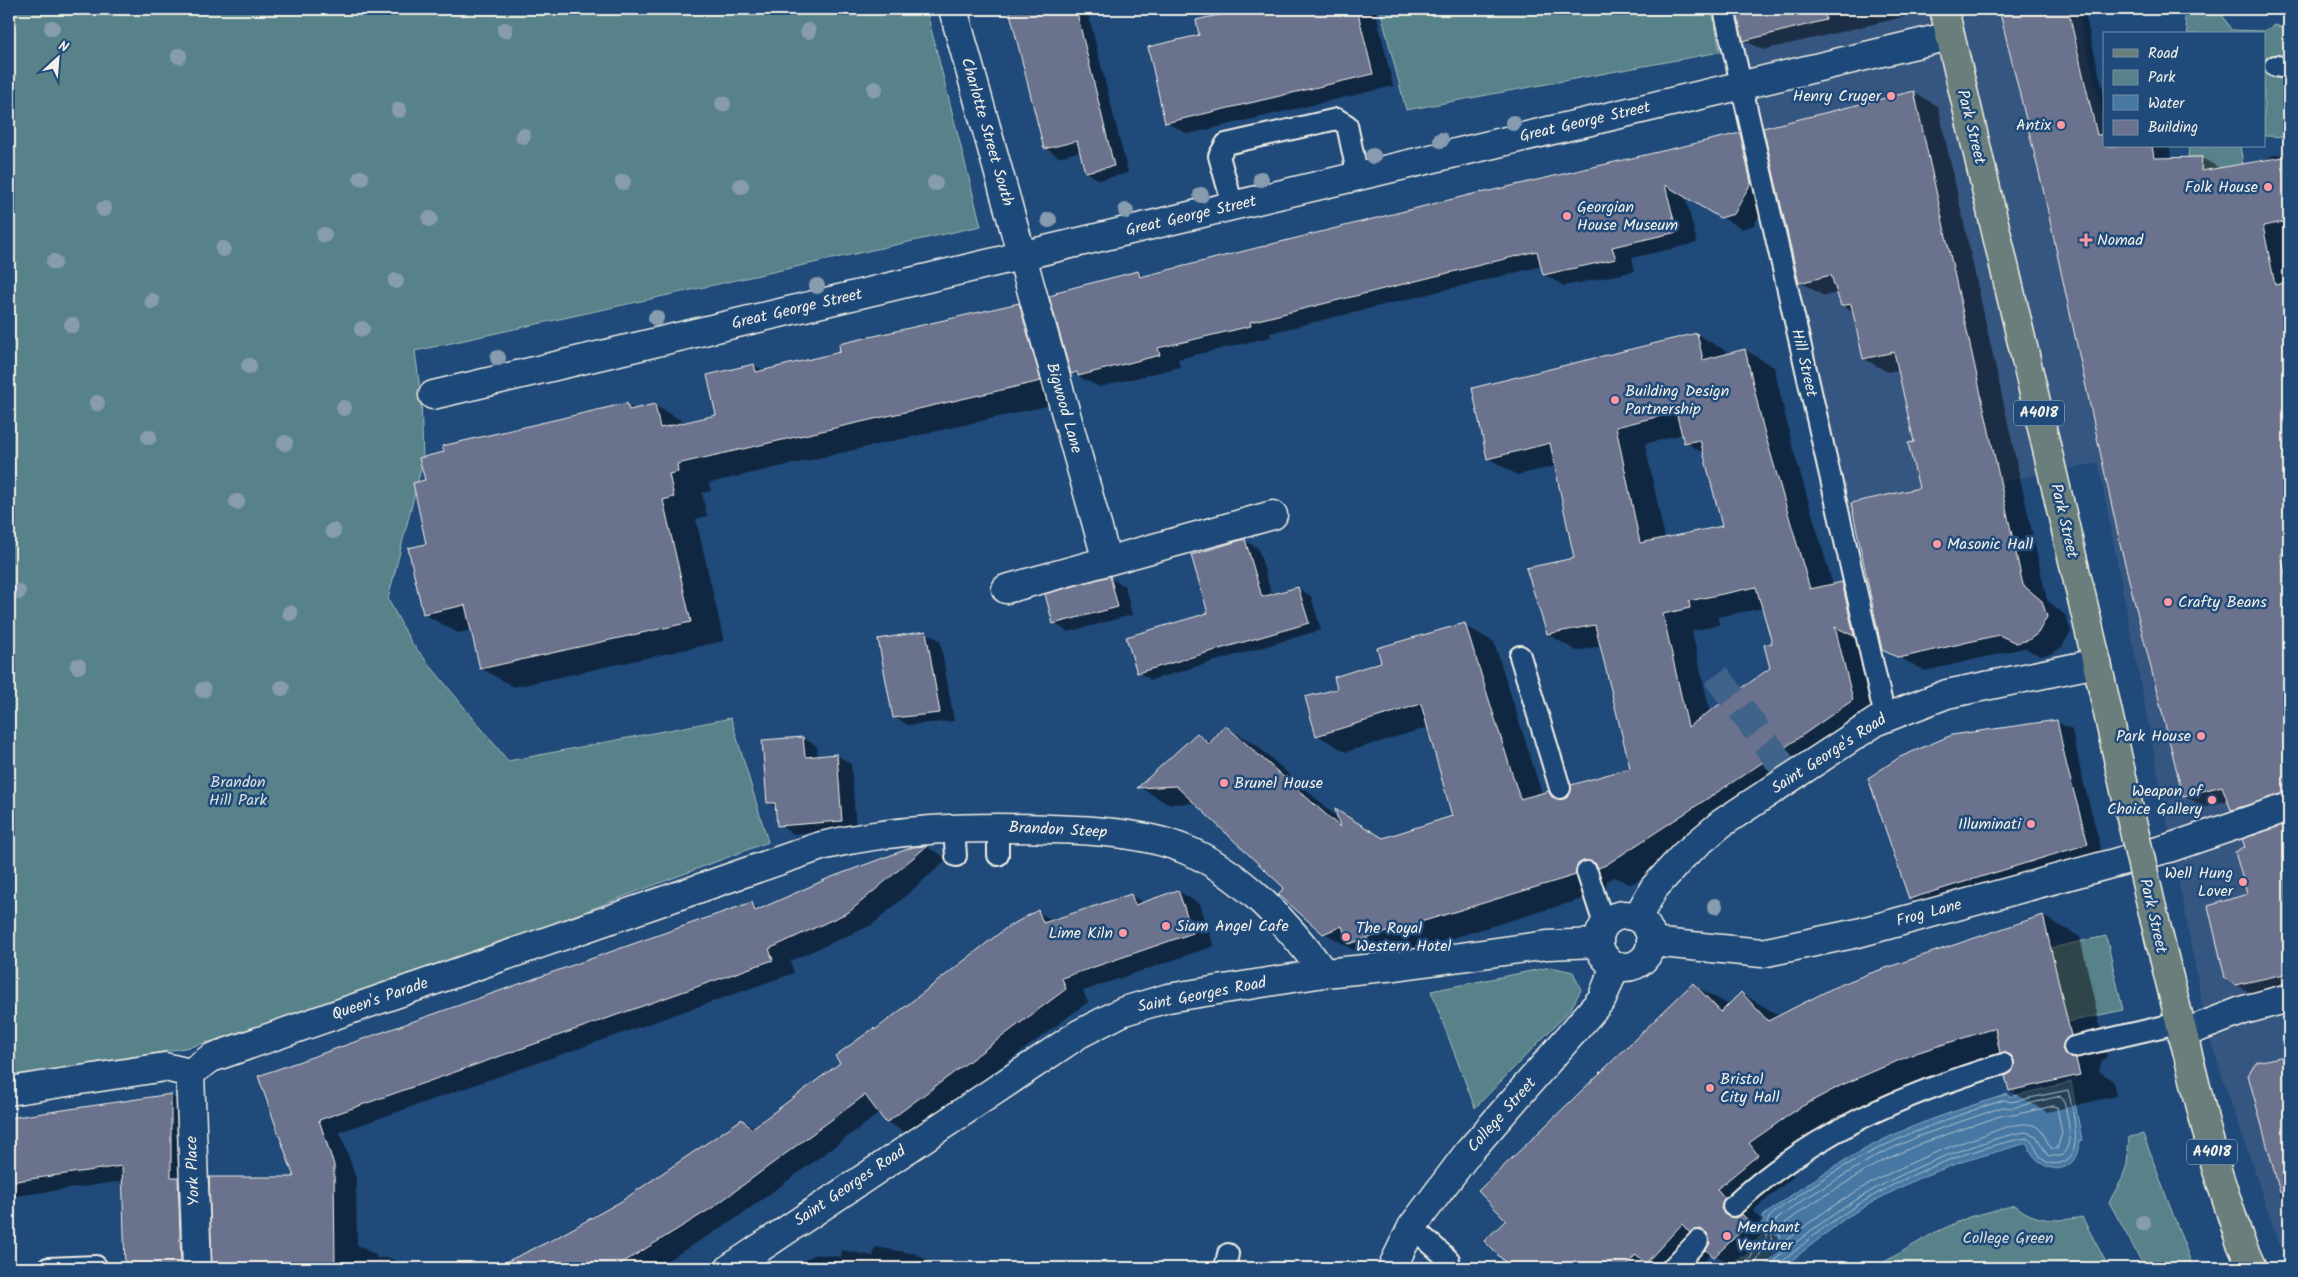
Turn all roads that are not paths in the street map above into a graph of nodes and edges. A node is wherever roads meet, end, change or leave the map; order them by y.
1 (953, 9) edge
2 (1724, 9) edge
3 (1944, 9) edge
4 (1950, 36) junction
5 (1741, 85) junction
6 (1358, 177) junction
7 (1233, 206) junction
8 (1022, 256) junction
9 (433, 395) dead end
10 (1273, 515) dead end
11 (1107, 561) junction
12 (1006, 589) dead end
13 (1520, 656) dead end
14 (2096, 662) junction
15 (1885, 717) junction
16 (1560, 788) dead end
17 (2289, 807) edge
18 (998, 827) junction
19 (954, 828) junction
20 (998, 855) dead end
21 (956, 856) dead end
22 (747, 872) joint
23 (1587, 872) dead end
24 (1637, 918) junction
25 (1601, 934) junction
26 (1651, 942) junction
27 (1615, 966) junction
28 (1324, 973) junction
29 (2289, 998) edge
30 (2180, 1028) junction
31 (2074, 1048) dead end
32 (2003, 1064) dead end
33 (190, 1073) junction
34 (9, 1091) edge
35 (1734, 1206) dead end
36 (1412, 1227) junction
37 (1698, 1241) dead end
38 (1449, 1260) dead end
39 (96, 1266) dead end
40 (48, 1268) edge
41 (197, 1268) edge
42 (730, 1268) edge
43 (1392, 1268) edge
44 (1672, 1268) edge
45 (2252, 1268) edge

1 - 8 street, Charlotte Street South
2 - 5 lane, Hill Street
3 - 4 main road, Park Street / A4018
4 - 5 street, Great George Street
4 - 14 main road, Park Street / A4018
5 - 6 street, Great George Street
5 - 15 lane, Hill Street
6 - 7 street, Great George Street
6 - 7 lane
7 - 8 street, Great George Street
8 - 9 street, Great George Street
8 - 11 street, Bigwood Lane
10 - 11 street
11 - 12 street
13 - 16 lane
14 - 15 street, Saint George's Road
14 - 30 main road, Park Street / A4018, bridge
15 - 24 street, Saint George's Road
17 - 26 street, Frog Lane
18 - 19 street, Brandon Steep
18 - 20 lane
18 - 28 street, Brandon Steep
19 - 21 lane
19 - 22 street, Brandon Steep
22 - 33 street, Queen's Parade
23 - 25 lane
24 - 25 street
24 - 26 street
25 - 27 street
25 - 28 street, Saint Georges Road
26 - 27 street
27 - 36 street, College Street
28 - 42 street, Saint Georges Road
29 - 30 street
30 - 31 lane
30 - 45 main road, A4018
32 - 35 lane
33 - 34 street
33 - 41 street, York Place
36 - 38 lane
36 - 43 street, College Street
37 - 44 lane
39 - 40 lane

